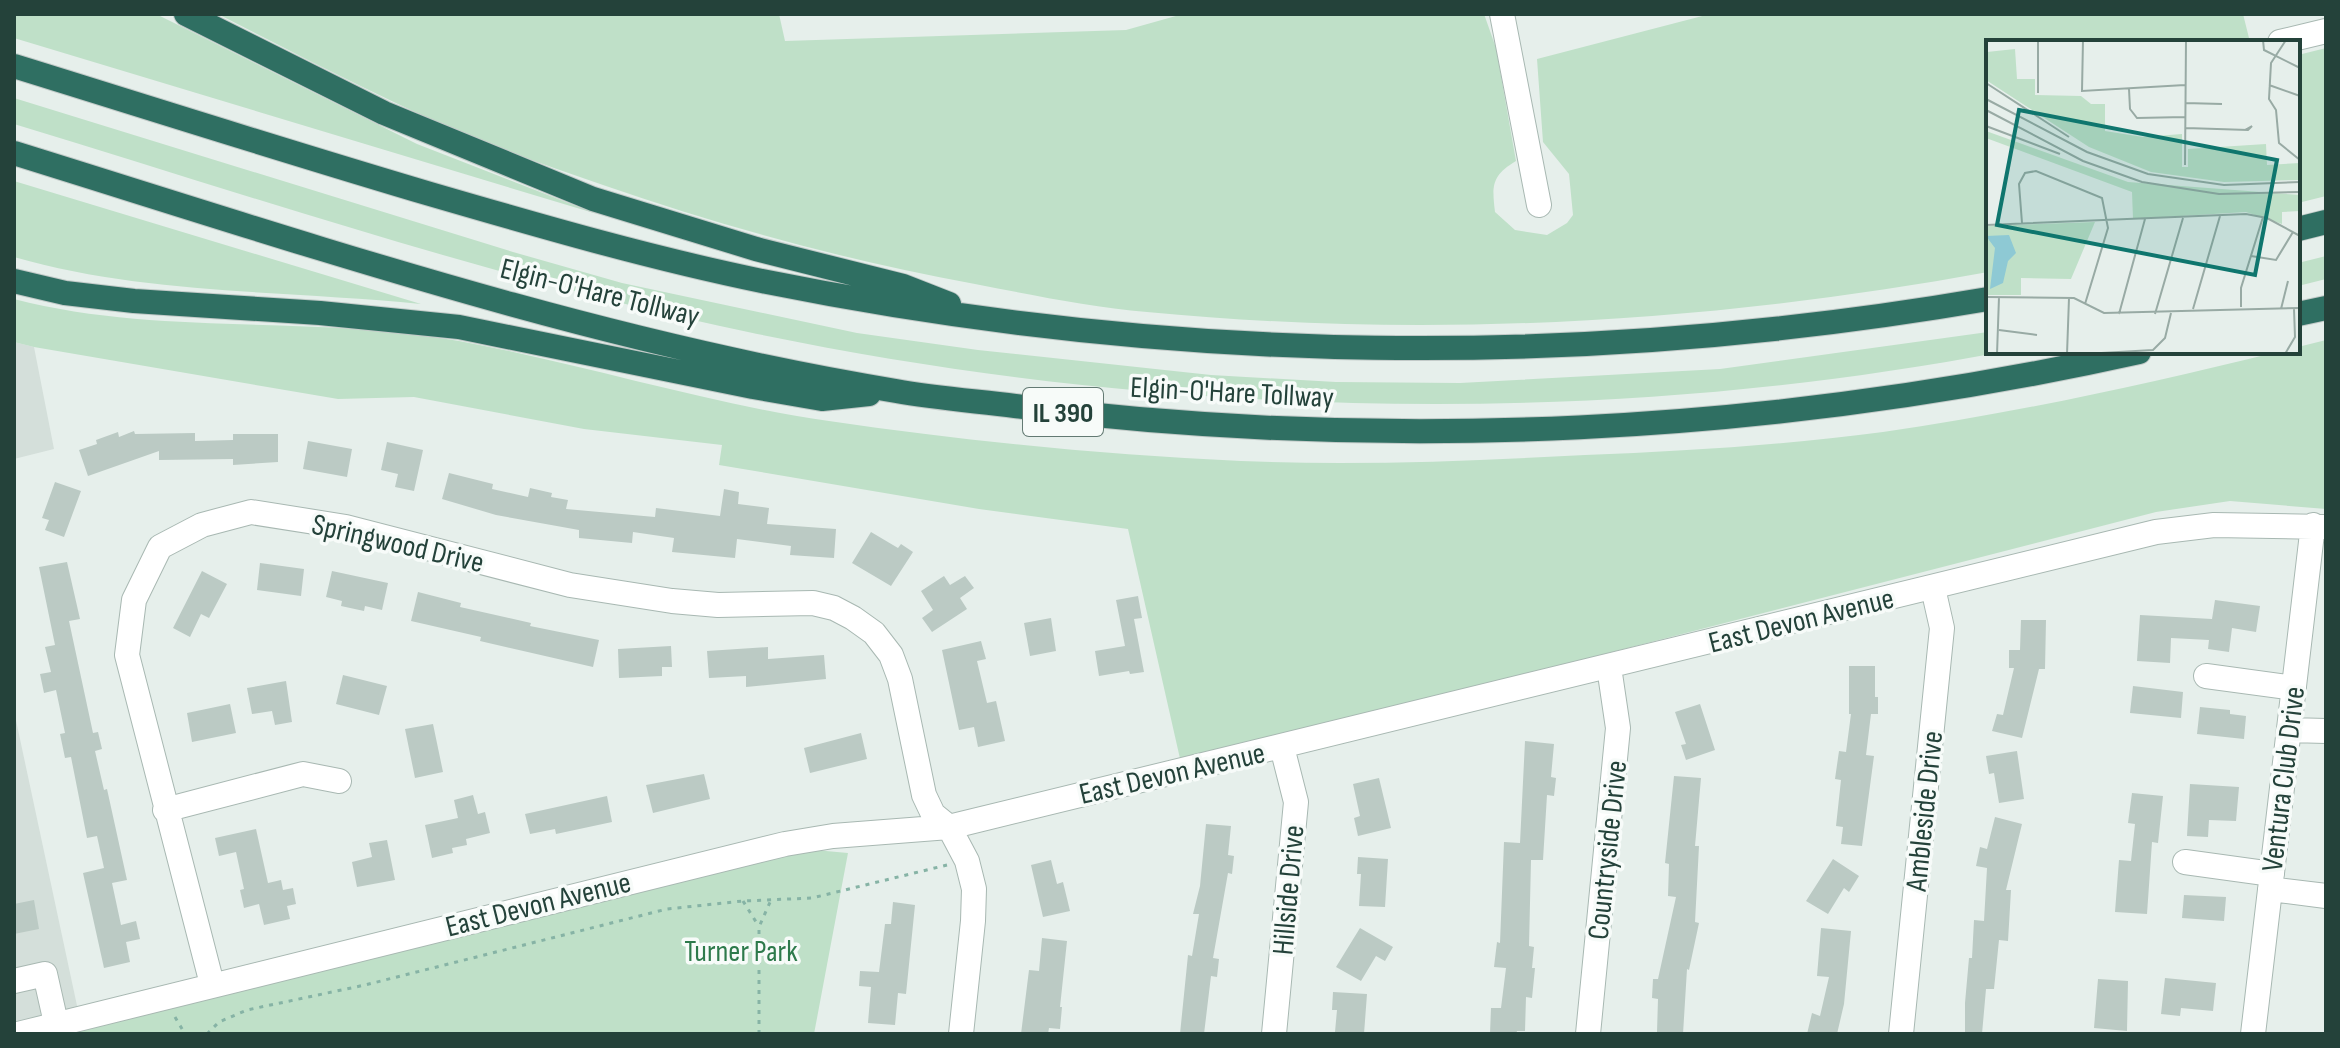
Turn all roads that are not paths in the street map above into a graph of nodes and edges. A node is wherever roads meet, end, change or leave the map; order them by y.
1 (186, 14) edge
2 (1502, 14) edge
3 (2326, 31) edge
4 (2288, 40) edge
5 (14, 66) edge
6 (14, 153) edge
7 (1539, 205) dead end
8 (2326, 222) edge
9 (2300, 228) edge
10 (14, 281) edge
11 (1986, 299) edge
12 (2326, 308) edge
13 (2300, 314) edge
14 (988, 320) junction
15 (2130, 354) edge
16 (897, 391) junction
17 (2320, 526) edge
18 (1933, 588) junction
19 (1609, 667) junction
20 (2206, 676) dead end
21 (2294, 688) junction
22 (2289, 730) junction
23 (2326, 731) edge
24 (1282, 747) junction
25 (339, 781) dead end
26 (165, 810) junction
27 (949, 827) junction
28 (2185, 862) dead end
29 (2271, 882) junction
30 (2326, 896) edge
31 (14, 981) edge
32 (212, 984) junction
33 (56, 1023) junction
34 (18, 1034) edge
35 (961, 1034) edge
36 (1274, 1034) edge
37 (1588, 1034) edge
38 (1901, 1034) edge
39 (2253, 1034) edge

1 - 14 highway
2 - 7 street
3 - 4 street
5 - 14 highway, Elgin-O'Hare Tollway
6 - 16 highway, Elgin-O'Hare Tollway / IL 390
8 - 9 highway
10 - 16 highway
11 - 14 highway, Elgin-O'Hare Tollway
12 - 13 highway
15 - 16 highway, Elgin-O'Hare Tollway / IL 390
17 - 18 street, East Devon Avenue
17 - 21 street, Ventura Club Drive
18 - 19 street, East Devon Avenue
18 - 38 street, Ambleside Drive
19 - 24 street, East Devon Avenue
19 - 37 street, Countryside Drive
20 - 21 street
21 - 22 street, Ventura Club Drive
22 - 23 street
22 - 29 street, Ventura Club Drive
24 - 27 street, East Devon Avenue
24 - 36 street, Hillside Drive
25 - 26 street
26 - 27 street, Springwood Drive
26 - 32 street, Springwood Drive
27 - 32 street, East Devon Avenue
27 - 35 street, Springwood Drive
28 - 29 street
29 - 30 street
29 - 39 street, Ventura Club Drive
31 - 33 street
32 - 33 street, East Devon Avenue
33 - 34 street, East Devon Avenue

